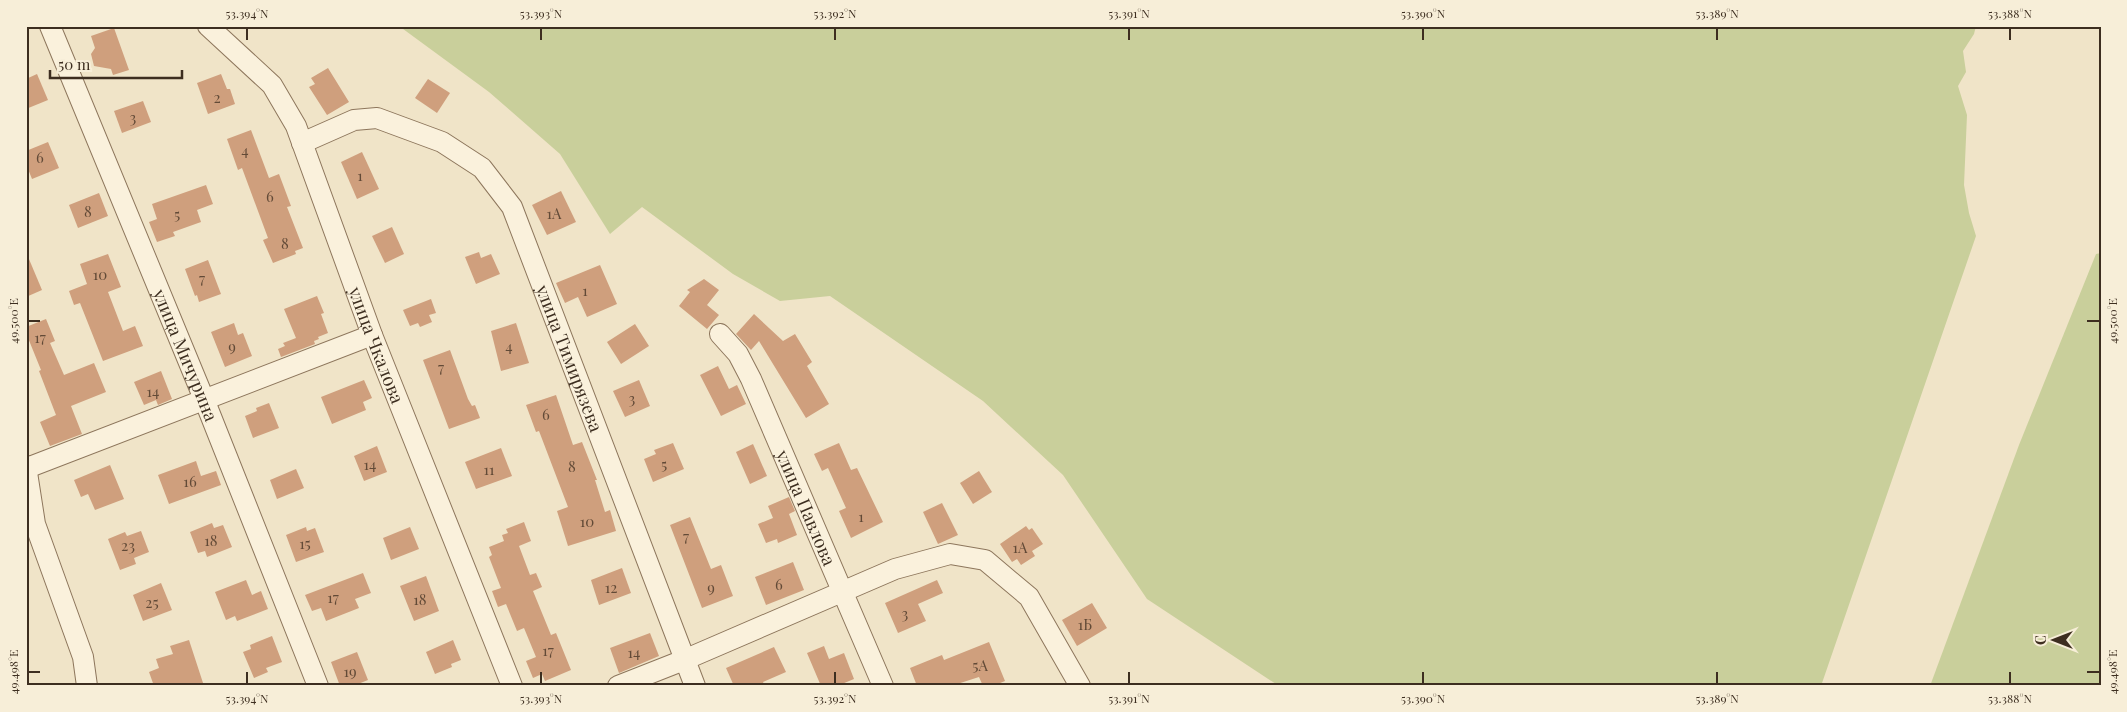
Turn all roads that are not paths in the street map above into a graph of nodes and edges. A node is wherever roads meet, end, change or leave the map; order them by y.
1 (50, 26) edge
2 (208, 26) edge
3 (302, 143) junction
4 (720, 334) dead end
5 (372, 335) junction
6 (204, 399) junction
7 (27, 467) edge
8 (843, 593) junction
9 (684, 660) junction
10 (87, 686) edge
11 (318, 686) edge
12 (512, 686) edge
13 (618, 686) edge
14 (695, 686) edge
15 (883, 686) edge
16 (1080, 686) edge

1 - 6 street, улица Мичурина
2 - 3 street, улица Чкалова
3 - 5 street, улица Чкалова
3 - 9 street, улица Тимирязева
4 - 8 street, улица Павлова
5 - 6 street
5 - 12 street, улица Чкалова
6 - 7 street
6 - 11 street, улица Мичурина
7 - 10 street
8 - 9 street
8 - 15 street, улица Павлова
8 - 16 street
9 - 13 street
9 - 14 street, улица Тимирязева

